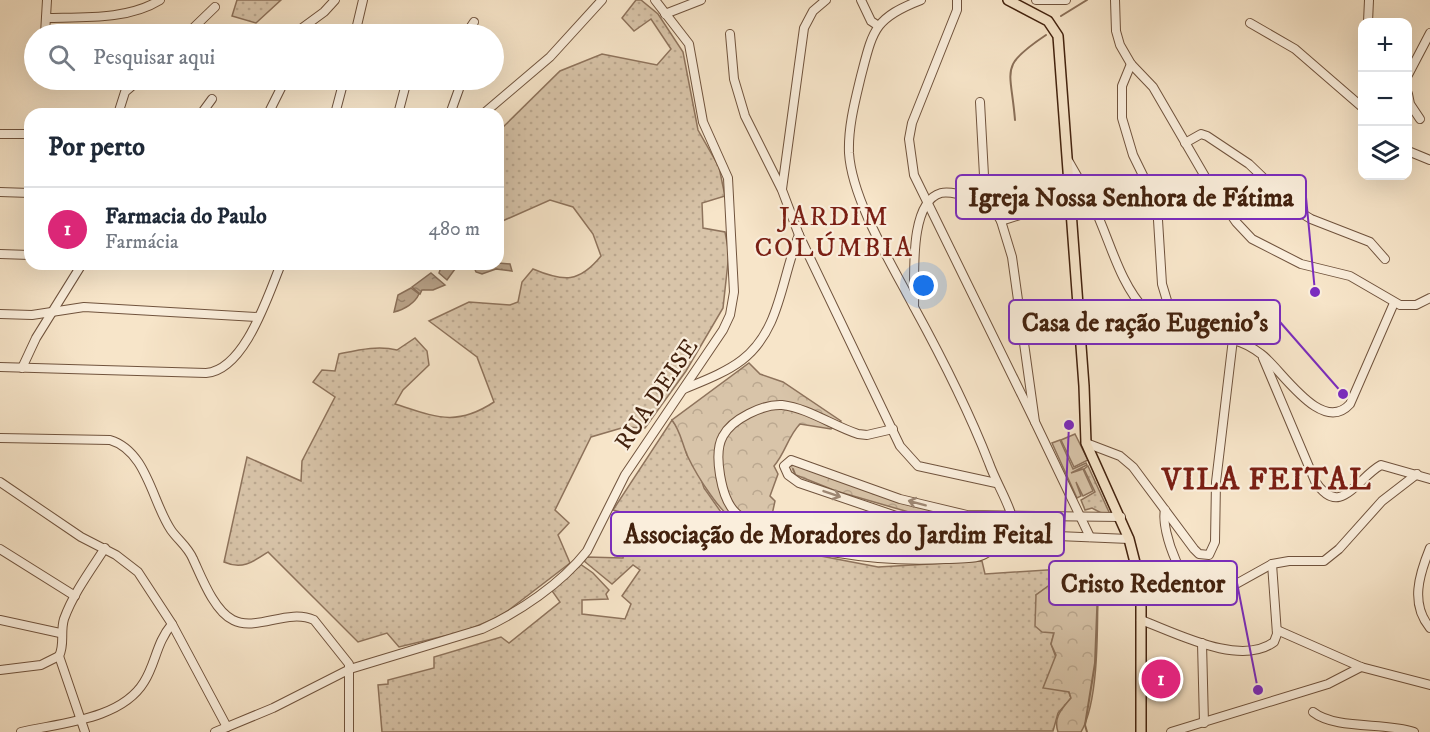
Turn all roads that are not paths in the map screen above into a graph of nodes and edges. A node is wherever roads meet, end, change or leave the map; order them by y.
1 (47, 0) edge
2 (160, 0) edge
3 (335, 0) edge
4 (363, 0) edge
5 (602, 0) edge
6 (655, 0) edge
7 (701, 0) edge
8 (826, 0) edge
9 (861, 0) edge
10 (921, 0) edge
11 (957, 0) edge
12 (1008, 0) edge
13 (1036, 0) edge
14 (1066, 0) edge
15 (1115, 0) edge
16 (1369, 0) edge
17 (215, 7) dead end
18 (665, 14) junction
19 (46, 18) junction
20 (1368, 18) edge
21 (1250, 23) dead end
22 (46, 24) edge
23 (198, 24) edge
24 (308, 24) edge
25 (357, 24) edge
26 (877, 25) junction
27 (1430, 33) edge
28 (730, 34) dead end
29 (1131, 64) junction
30 (1409, 72) edge
31 (127, 90) edge
32 (280, 90) edge
33 (341, 90) edge
34 (404, 90) edge
35 (459, 90) edge
36 (212, 99) dead end
37 (980, 102) dead end
38 (1358, 104) edge
39 (1412, 107) edge
40 (120, 108) edge
41 (205, 108) edge
42 (271, 108) edge
43 (337, 108) edge
44 (400, 108) edge
45 (452, 108) edge
46 (490, 108) edge
47 (1420, 119) dead end
48 (0, 134) edge
49 (24, 134) edge
50 (1185, 143) junction
51 (1412, 153) edge
52 (1066, 158) junction
53 (1430, 160) edge
54 (782, 190) junction
55 (0, 192) edge
56 (24, 193) edge
57 (1069, 199) junction
58 (987, 201) junction
59 (926, 203) junction
60 (1093, 205) junction
61 (1071, 211) junction
62 (1000, 220) junction
63 (799, 236) junction
64 (0, 254) edge
65 (24, 255) edge
66 (1385, 259) dead end
67 (78, 270) edge
68 (278, 270) edge
69 (1428, 302) edge
70 (1394, 303) junction
71 (914, 306) junction
72 (52, 313) junction
73 (0, 314) edge
74 (258, 317) junction
75 (1177, 334) junction
76 (1233, 339) junction
77 (1261, 354) junction
78 (0, 368) edge
79 (22, 368) junction
80 (1029, 381) junction
81 (1015, 385) junction
82 (683, 390) junction
83 (1035, 422) junction
84 (893, 429) junction
85 (0, 438) edge
86 (1086, 443) junction
87 (1417, 474) junction
88 (1430, 479) edge
89 (0, 482) edge
90 (996, 483) junction
91 (1165, 510) junction
92 (1014, 517) junction
93 (1120, 517) junction
94 (1082, 518) junction
95 (1005, 535) junction
96 (1015, 535) junction
97 (1090, 537) junction
98 (1129, 539) junction
99 (105, 548) junction
100 (1430, 548) edge
101 (0, 549) edge
102 (1272, 564) junction
103 (75, 596) junction
104 (0, 620) edge
105 (1141, 620) junction
106 (172, 624) junction
107 (1430, 628) edge
108 (1278, 630) junction
109 (60, 633) junction
110 (1202, 643) junction
111 (59, 656) junction
112 (1361, 667) junction
113 (350, 669) junction
114 (0, 670) edge
115 (1430, 685) edge
116 (1312, 712) dead end
117 (82, 722) junction
118 (1204, 723) junction
119 (227, 727) junction
120 (21, 732) edge
121 (85, 732) edge
122 (215, 732) edge
123 (350, 732) edge
124 (1141, 732) edge
125 (1171, 732) edge
126 (1414, 732) edge

1 - 19 street
2 - 19 street
3 - 24 street
4 - 25 street
5 - 46 street
6 - 18 street, RUA DEISE
7 - 18 street
8 - 54 street
9 - 26 street
10 - 26 street
11 - 59 street
12 - 52 main road
13 - 14 street
15 - 29 street
16 - 20 street
17 - 23 street
18 - 82 street, RUA DEISE
19 - 22 street
21 - 38 street
26 - 71 street
27 - 30 street
28 - 54 street
29 - 50 street
29 - 75 street
31 - 40 street
32 - 42 street
33 - 43 street
34 - 44 street
35 - 45 street
36 - 41 street
37 - 58 street
39 - 47 street
48 - 49 street
50 - 66 street
50 - 70 street
51 - 53 street
52 - 57 main road
52 - 60 street
54 - 63 street
55 - 56 street
57 - 61 main road
57 - 62 street
58 - 59 street
58 - 62 street
59 - 71 street
59 - 81 street
60 - 61 street
60 - 75 street
61 - 86 main road
62 - 80 street
63 - 82 street
63 - 84 street
64 - 65 street
67 - 72 street
68 - 74 street
69 - 70 street
70 - 77 street
71 - 90 street
72 - 73 street
72 - 74 street
72 - 79 street
74 - 79 street
75 - 76 street
76 - 77 street
76 - 91 street
77 - 87 street
78 - 79 street
80 - 81 street
80 - 83 street
81 - 83 street
82 - 113 street, RUA DEISE
83 - 94 street
84 - 90 street
84 - 95 street
85 - 113 street
86 - 91 street
86 - 93 main road
87 - 88 street
87 - 102 street
89 - 99 street
90 - 92 street
91 - 102 street
92 - 94 street
92 -> 95 street
92 - 96 street
93 - 94 street
93 - 98 main road
94 - 97 street
95 - 96 street
96 - 97 street
97 - 98 street
98 - 105 main road
99 - 103 street
99 - 106 street
100 - 107 street
101 - 103 street
102 - 108 street
103 - 109 street
104 - 109 street
105 - 110 street
105 - 124 main road
106 - 117 street
106 - 119 street
108 - 110 street
108 - 112 street
109 - 111 street
110 - 118 street
111 - 114 street
111 - 117 street
112 - 115 street
112 - 118 street
113 - 119 street, RUA DEISE
113 - 123 street
116 - 126 street
117 - 120 street
117 - 121 street
118 - 125 street
119 - 122 street, RUA DEISE

